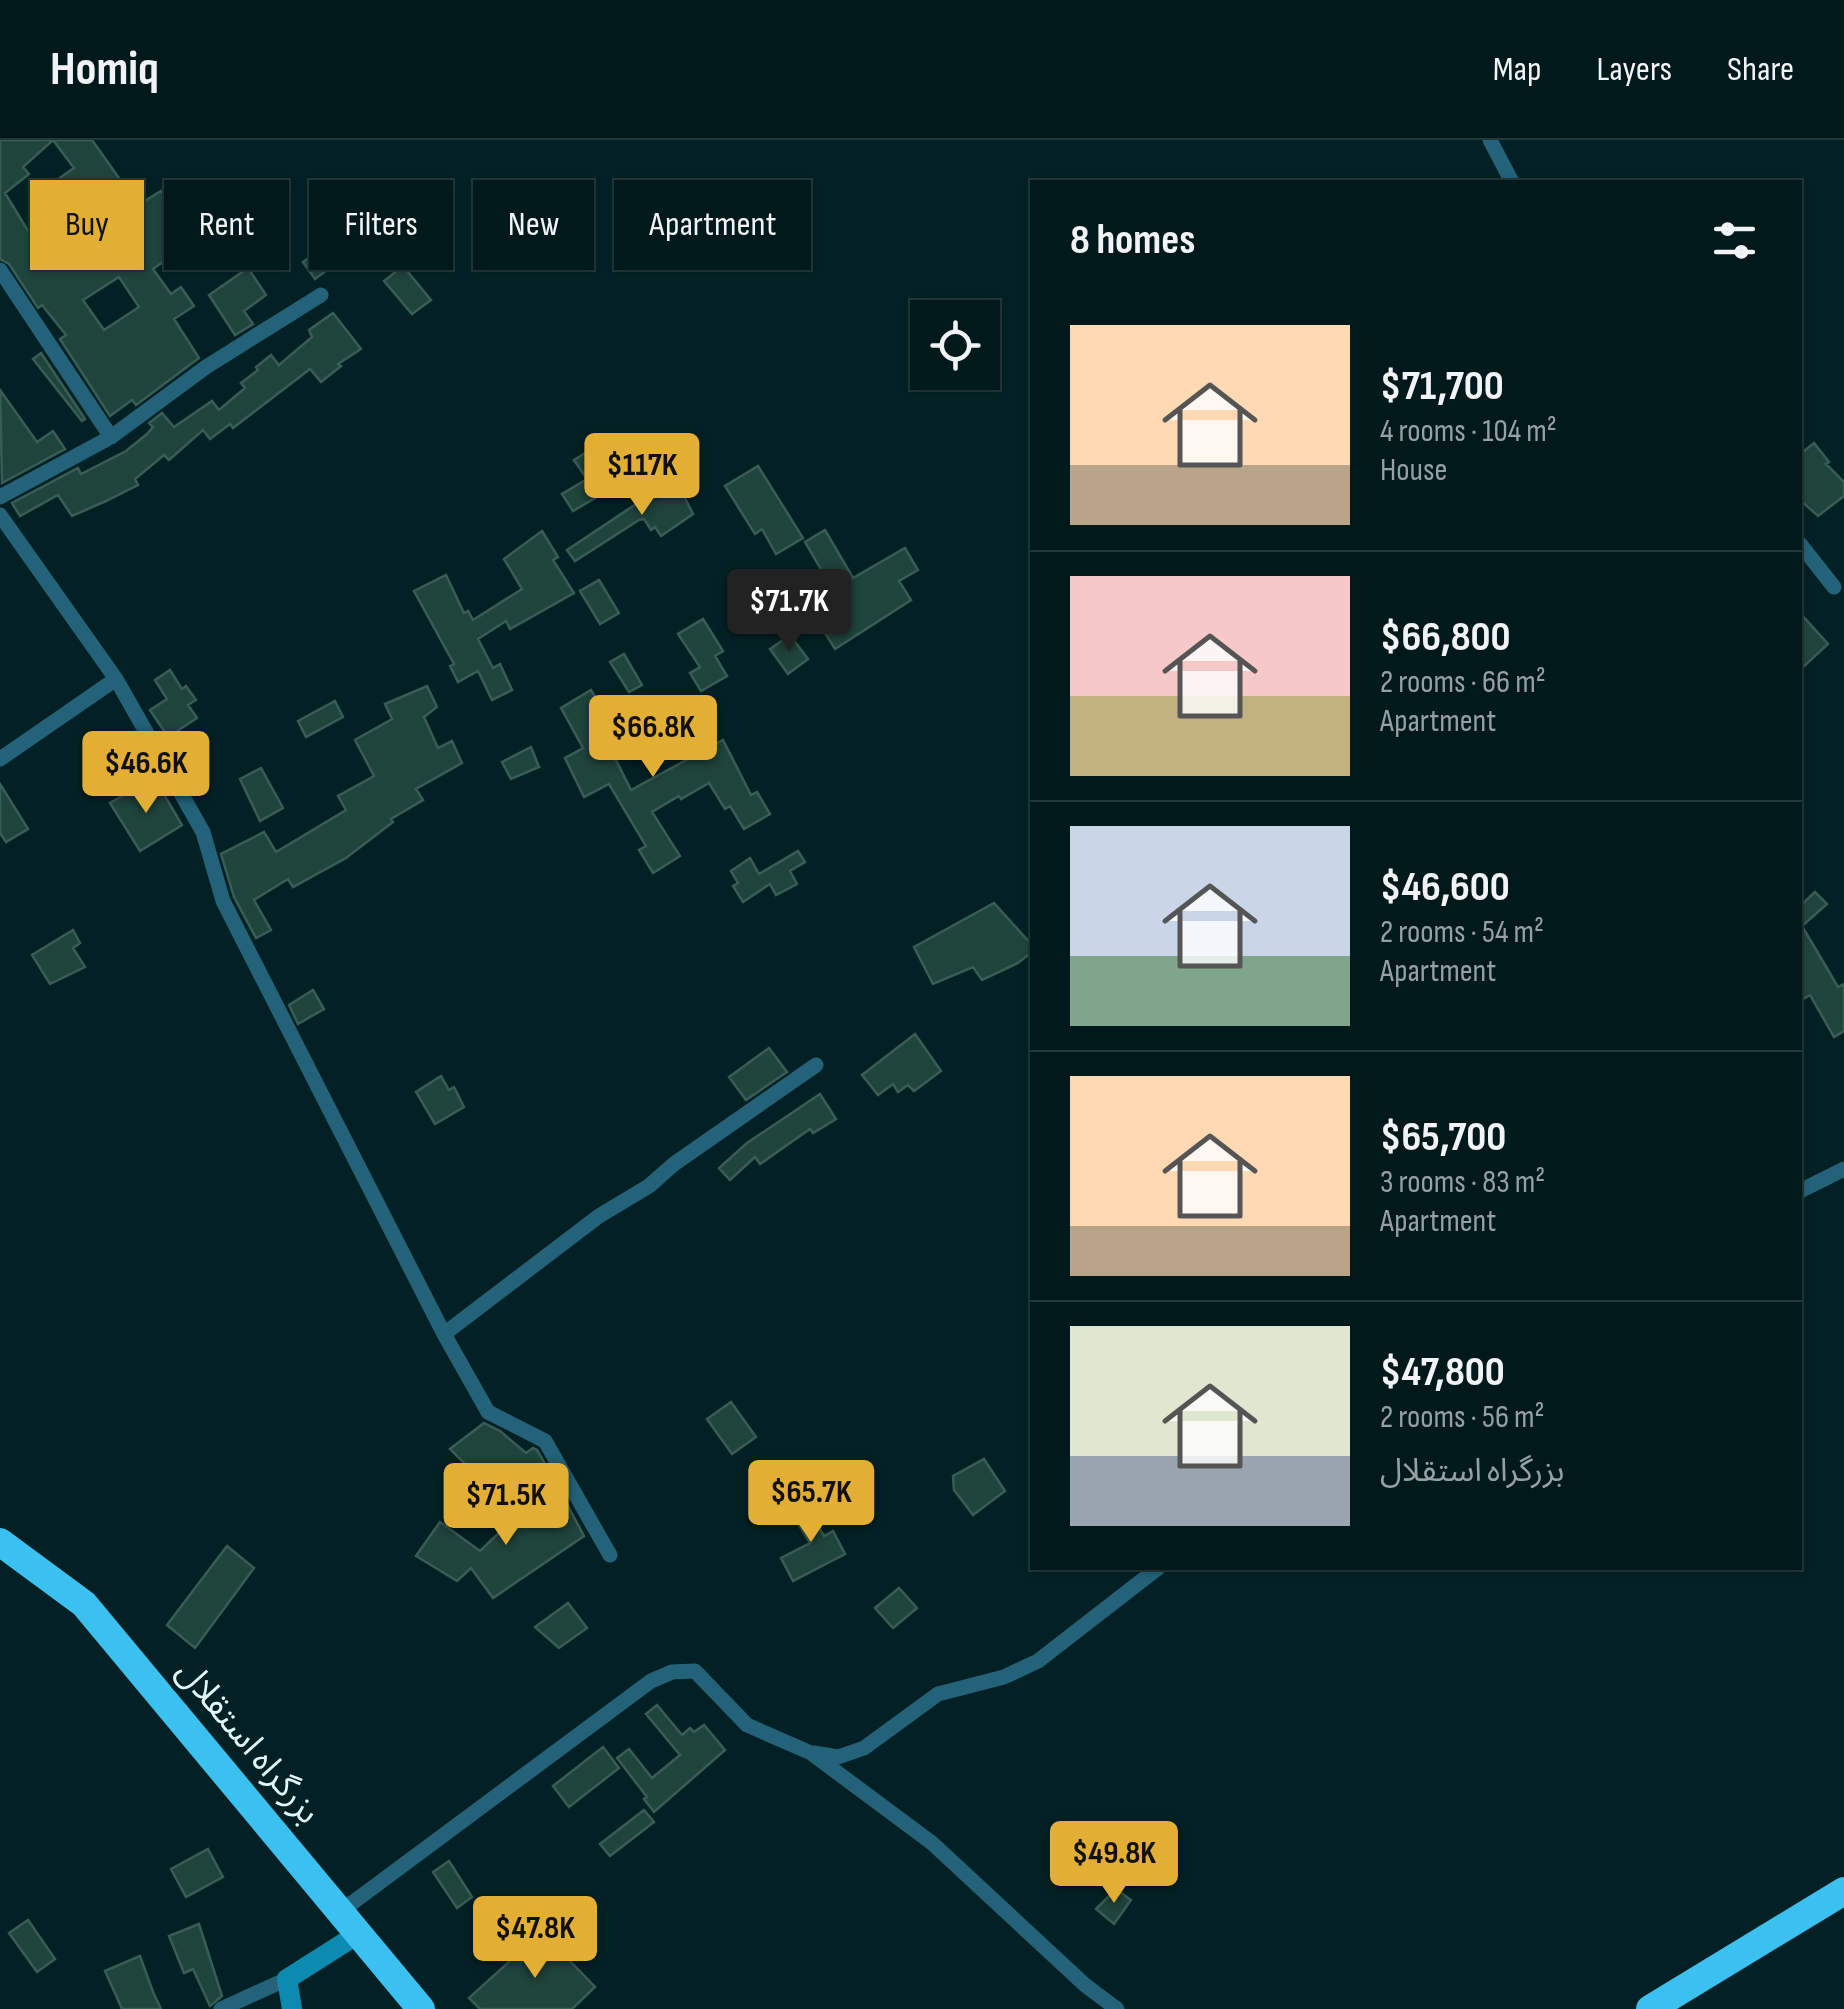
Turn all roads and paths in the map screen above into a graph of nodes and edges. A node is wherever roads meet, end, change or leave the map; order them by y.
1 (1490, 140) edge
2 (1511, 180) edge
3 (0, 270) edge
4 (322, 294) dead end
5 (111, 437) junction
6 (0, 497) edge
7 (0, 515) edge
8 (1802, 547) edge
9 (1834, 587) dead end
10 (116, 679) junction
11 (0, 759) edge
12 (816, 1065) dead end
13 (1844, 1168) edge
14 (1802, 1190) edge
15 (444, 1334) junction
16 (0, 1542) edge
17 (610, 1555) dead end
18 (1155, 1570) edge
19 (811, 1753) junction
20 (1844, 1891) edge
21 (349, 1923) junction
22 (287, 1979) junction
23 (221, 2009) edge
24 (292, 2009) edge
25 (421, 2009) edge
26 (1117, 2009) edge
27 (1650, 2009) edge

1 - 2 street
3 - 5 street
4 - 5 street
5 - 6 street
7 - 10 street
8 - 9 street
10 - 11 street
10 - 15 street
12 - 15 street
13 - 14 street
15 - 17 street
16 - 21 highway, بزرگراه استقلال
18 - 19 street
19 - 21 street
19 - 26 street
20 - 27 highway
21 - 22 street
21 - 25 highway, بزرگراه استقلال
22 - 23 street
22 - 24 street

